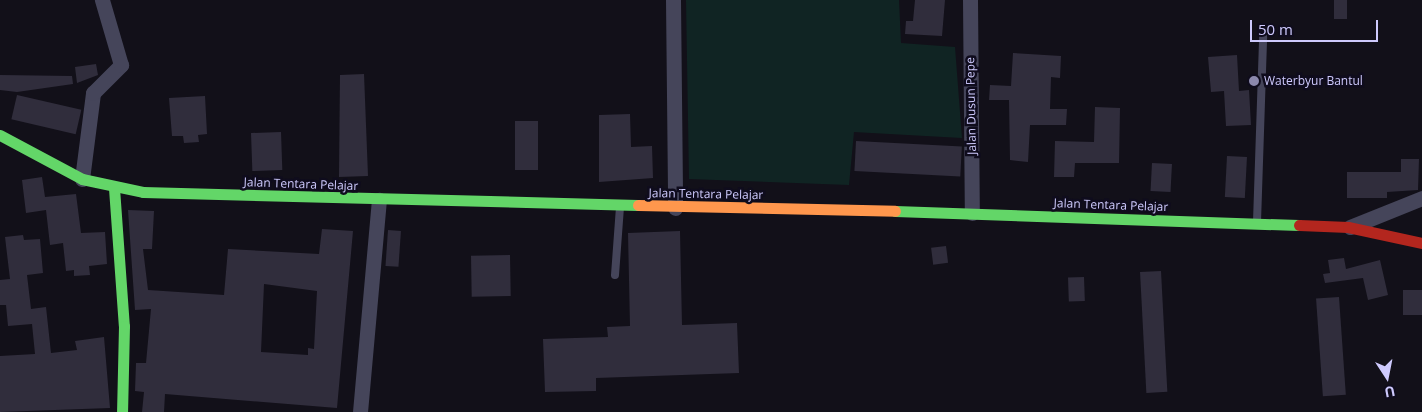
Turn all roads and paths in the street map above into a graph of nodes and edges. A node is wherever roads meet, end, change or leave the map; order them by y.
1 (102, 0) edge
2 (673, 0) edge
3 (970, 0) edge
4 (1263, 37) dead end
5 (0, 135) edge
6 (82, 179) junction
7 (114, 188) junction
8 (1422, 198) edge
9 (379, 200) junction
10 (620, 207) junction
11 (675, 208) junction
12 (972, 213) junction
13 (1257, 224) junction
14 (1348, 228) junction
15 (1422, 243) edge
16 (615, 275) dead end
17 (122, 412) edge
18 (360, 412) edge

1 - 6 street
2 - 11 street
3 - 12 street, Jalan Dusun Pepe
4 - 13 lane
5 - 6 main road, Jalan Tentara Pelajar
6 - 7 main road, Jalan Tentara Pelajar
7 - 9 main road, Jalan Tentara Pelajar
7 - 17 main road
8 - 14 street
9 - 10 main road, Jalan Tentara Pelajar
9 - 18 street
10 - 11 main road, Jalan Tentara Pelajar
10 - 16 lane
11 - 12 main road, Jalan Tentara Pelajar
12 - 13 main road, Jalan Tentara Pelajar
13 - 14 main road, Jalan Tentara Pelajar
14 - 15 main road, Jalan Tentara Pelajar

